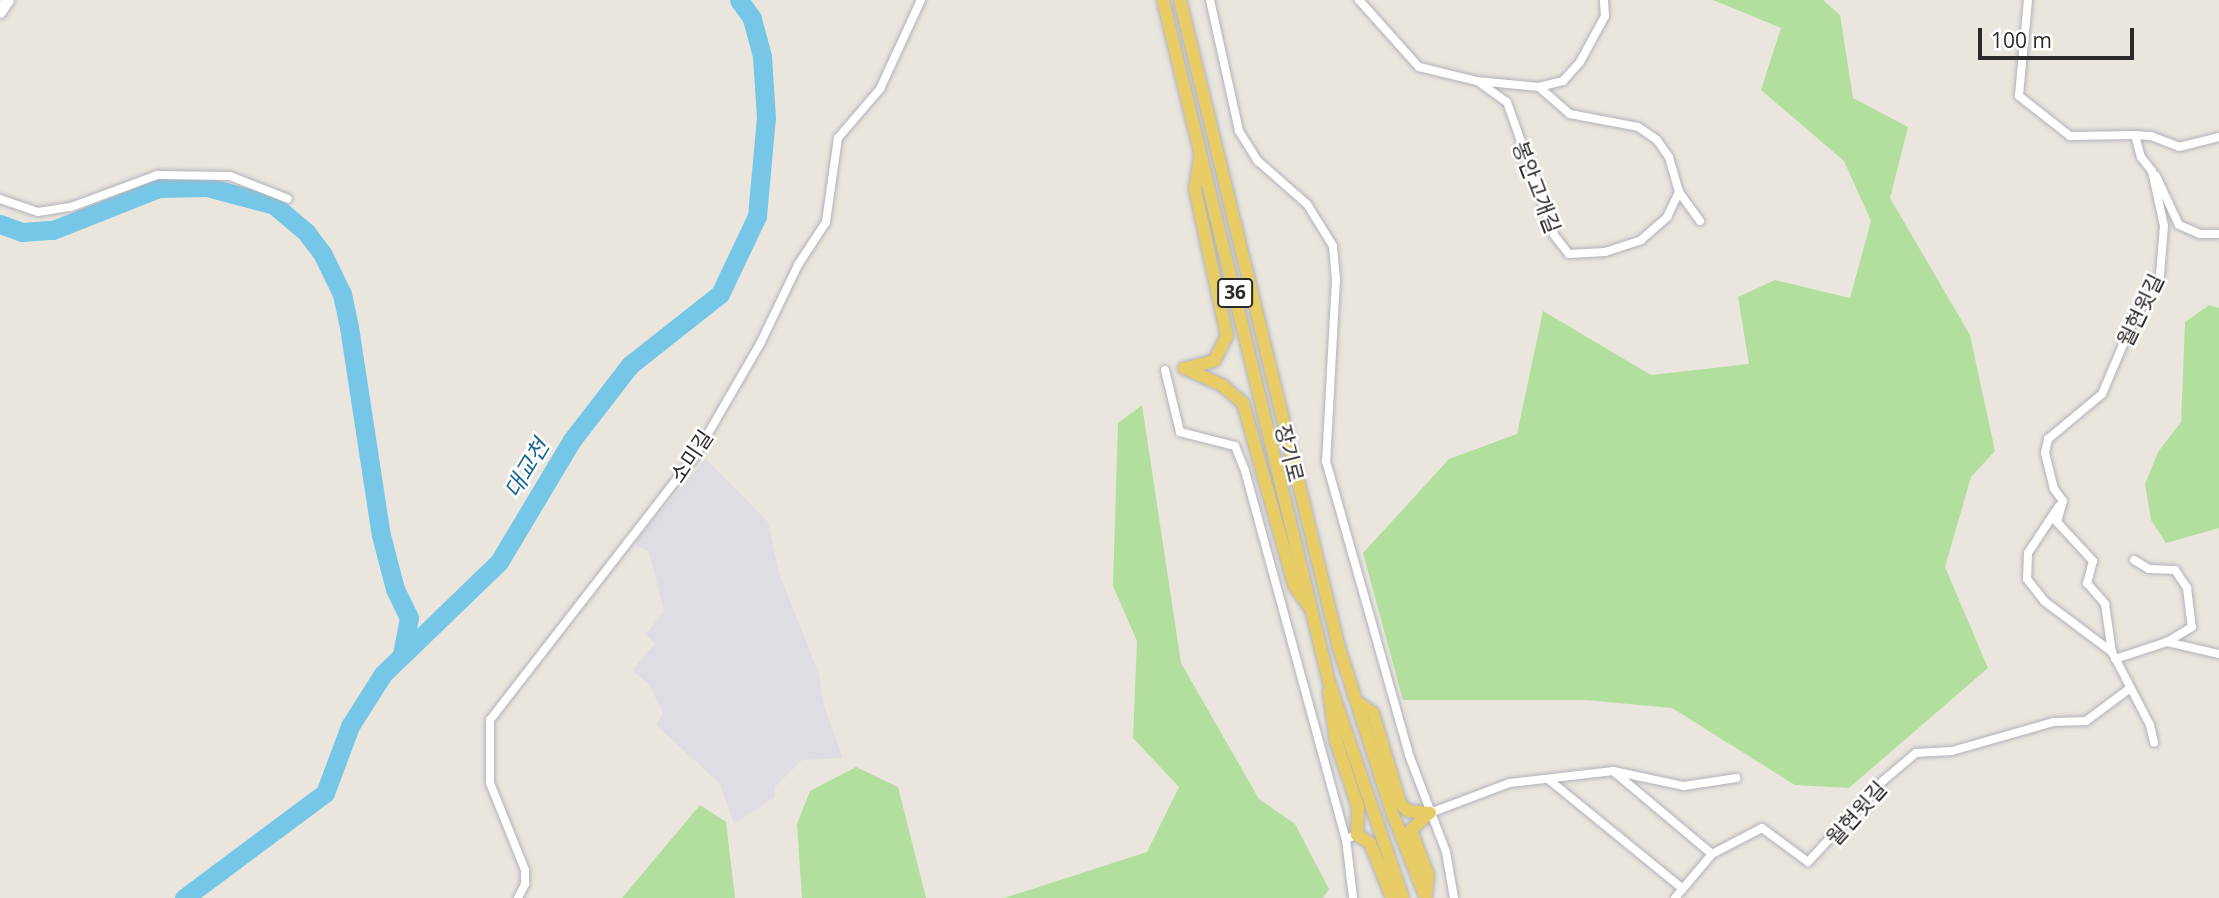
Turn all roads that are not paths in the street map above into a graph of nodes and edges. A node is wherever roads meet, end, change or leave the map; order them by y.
1 (8, 0) edge
2 (921, 0) edge
3 (1163, 0) edge
4 (1180, 0) edge
5 (1210, 0) edge
6 (1359, 0) edge
7 (1604, 0) edge
8 (2028, 0) edge
9 (0, 12) edge
10 (1477, 81) junction
11 (1539, 86) junction
12 (2135, 135) junction
13 (2219, 137) edge
14 (1201, 153) junction
15 (2152, 171) junction
16 (1679, 192) junction
17 (0, 199) edge
18 (288, 199) dead end
19 (1700, 222) dead end
20 (2219, 234) edge
21 (1165, 370) dead end
22 (2063, 501) junction
23 (2134, 560) dead end
24 (1314, 613) junction
25 (2167, 642) junction
26 (2219, 654) edge
27 (2113, 656) junction
28 (1329, 682) junction
29 (2129, 689) junction
30 (1360, 704) junction
31 (2154, 743) dead end
32 (1613, 771) junction
33 (1736, 778) dead end
34 (1548, 779) junction
35 (1430, 813) junction
36 (1351, 837) junction
37 (1712, 854) junction
38 (1683, 889) junction
39 (518, 898) edge
40 (1353, 898) edge
41 (1392, 898) edge
42 (1403, 898) edge
43 (1426, 898) edge
44 (1454, 898) edge
45 (1675, 898) edge

1 - 9 main road
2 - 39 street, 소미길
3 - 14 main road, 장기로 / 36
4 - 30 main road, 장기로 / 36
5 - 35 street
6 - 10 street, 봉안고개길
7 - 11 street
8 - 12 street
10 - 11 street, 봉안고개길
10 - 16 street, 봉안고개길
11 - 16 street
12 - 13 street
12 - 15 street, 월현윗길
14 - 24 main road, 장기로 / 36
14 - 24 main road
15 - 20 street, 월현윗길
15 - 22 street, 월현윗길
16 - 19 street
17 - 18 street
21 - 36 street
22 - 27 street, 월현윗길
22 - 27 street
23 - 25 street
24 - 28 main road, 장기로 / 36
25 - 26 street
25 - 27 street
27 - 29 street
28 - 36 main road
28 - 42 main road, 장기로 / 36
29 - 31 street
29 - 37 street, 월현윗길
30 - 35 main road
30 - 43 main road, 장기로 / 36
32 - 33 street
32 - 34 street
32 - 37 street
34 - 35 street
34 - 38 street
35 - 43 main road
35 - 44 street
36 - 40 street
36 - 41 main road
37 - 38 street
38 - 45 street

